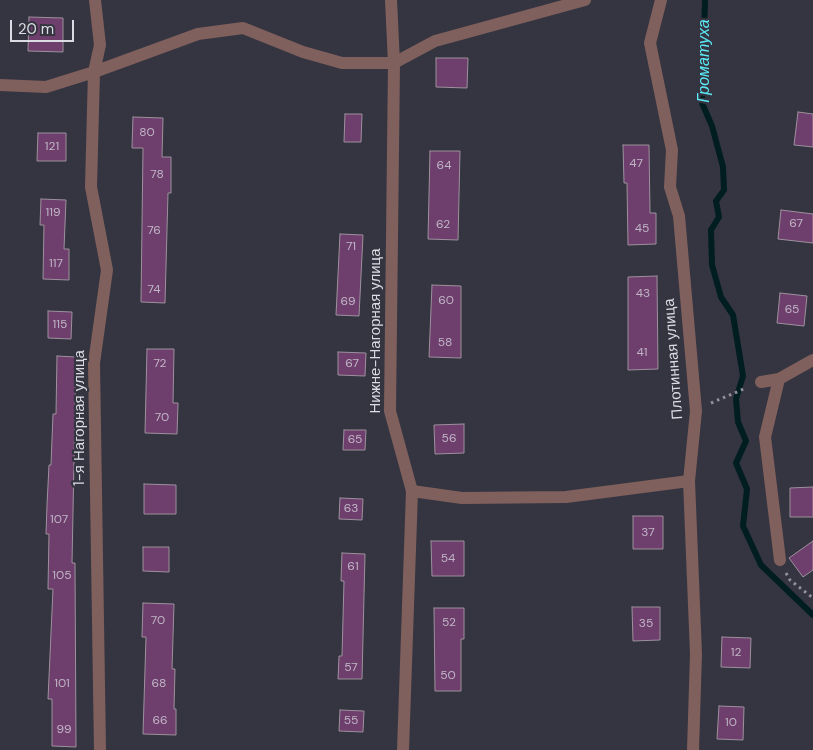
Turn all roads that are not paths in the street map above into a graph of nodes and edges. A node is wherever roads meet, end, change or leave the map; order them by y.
1 (95, 0) edge
2 (391, 0) edge
3 (586, 0) edge
4 (661, 0) edge
5 (394, 63) junction
6 (94, 72) junction
7 (0, 85) edge
8 (813, 360) edge
9 (779, 378) junction
10 (761, 382) road end
11 (689, 481) junction
12 (412, 491) junction
13 (780, 560) road end
14 (100, 750) edge
15 (403, 750) edge
16 (693, 750) edge

1 - 6 street, 1-я Нагорная улица
2 - 5 street, Нижне-Нагорная улица
3 - 5 street
4 - 11 street, Плотинная улица
5 - 6 street
5 - 12 street, Нижне-Нагорная улица
6 - 7 street
6 - 14 street, 1-я Нагорная улица
8 - 9 street
9 - 10 street
9 - 13 street
11 - 12 street
11 - 16 street, Плотинная улица
12 - 15 street, Нижне-Нагорная улица

